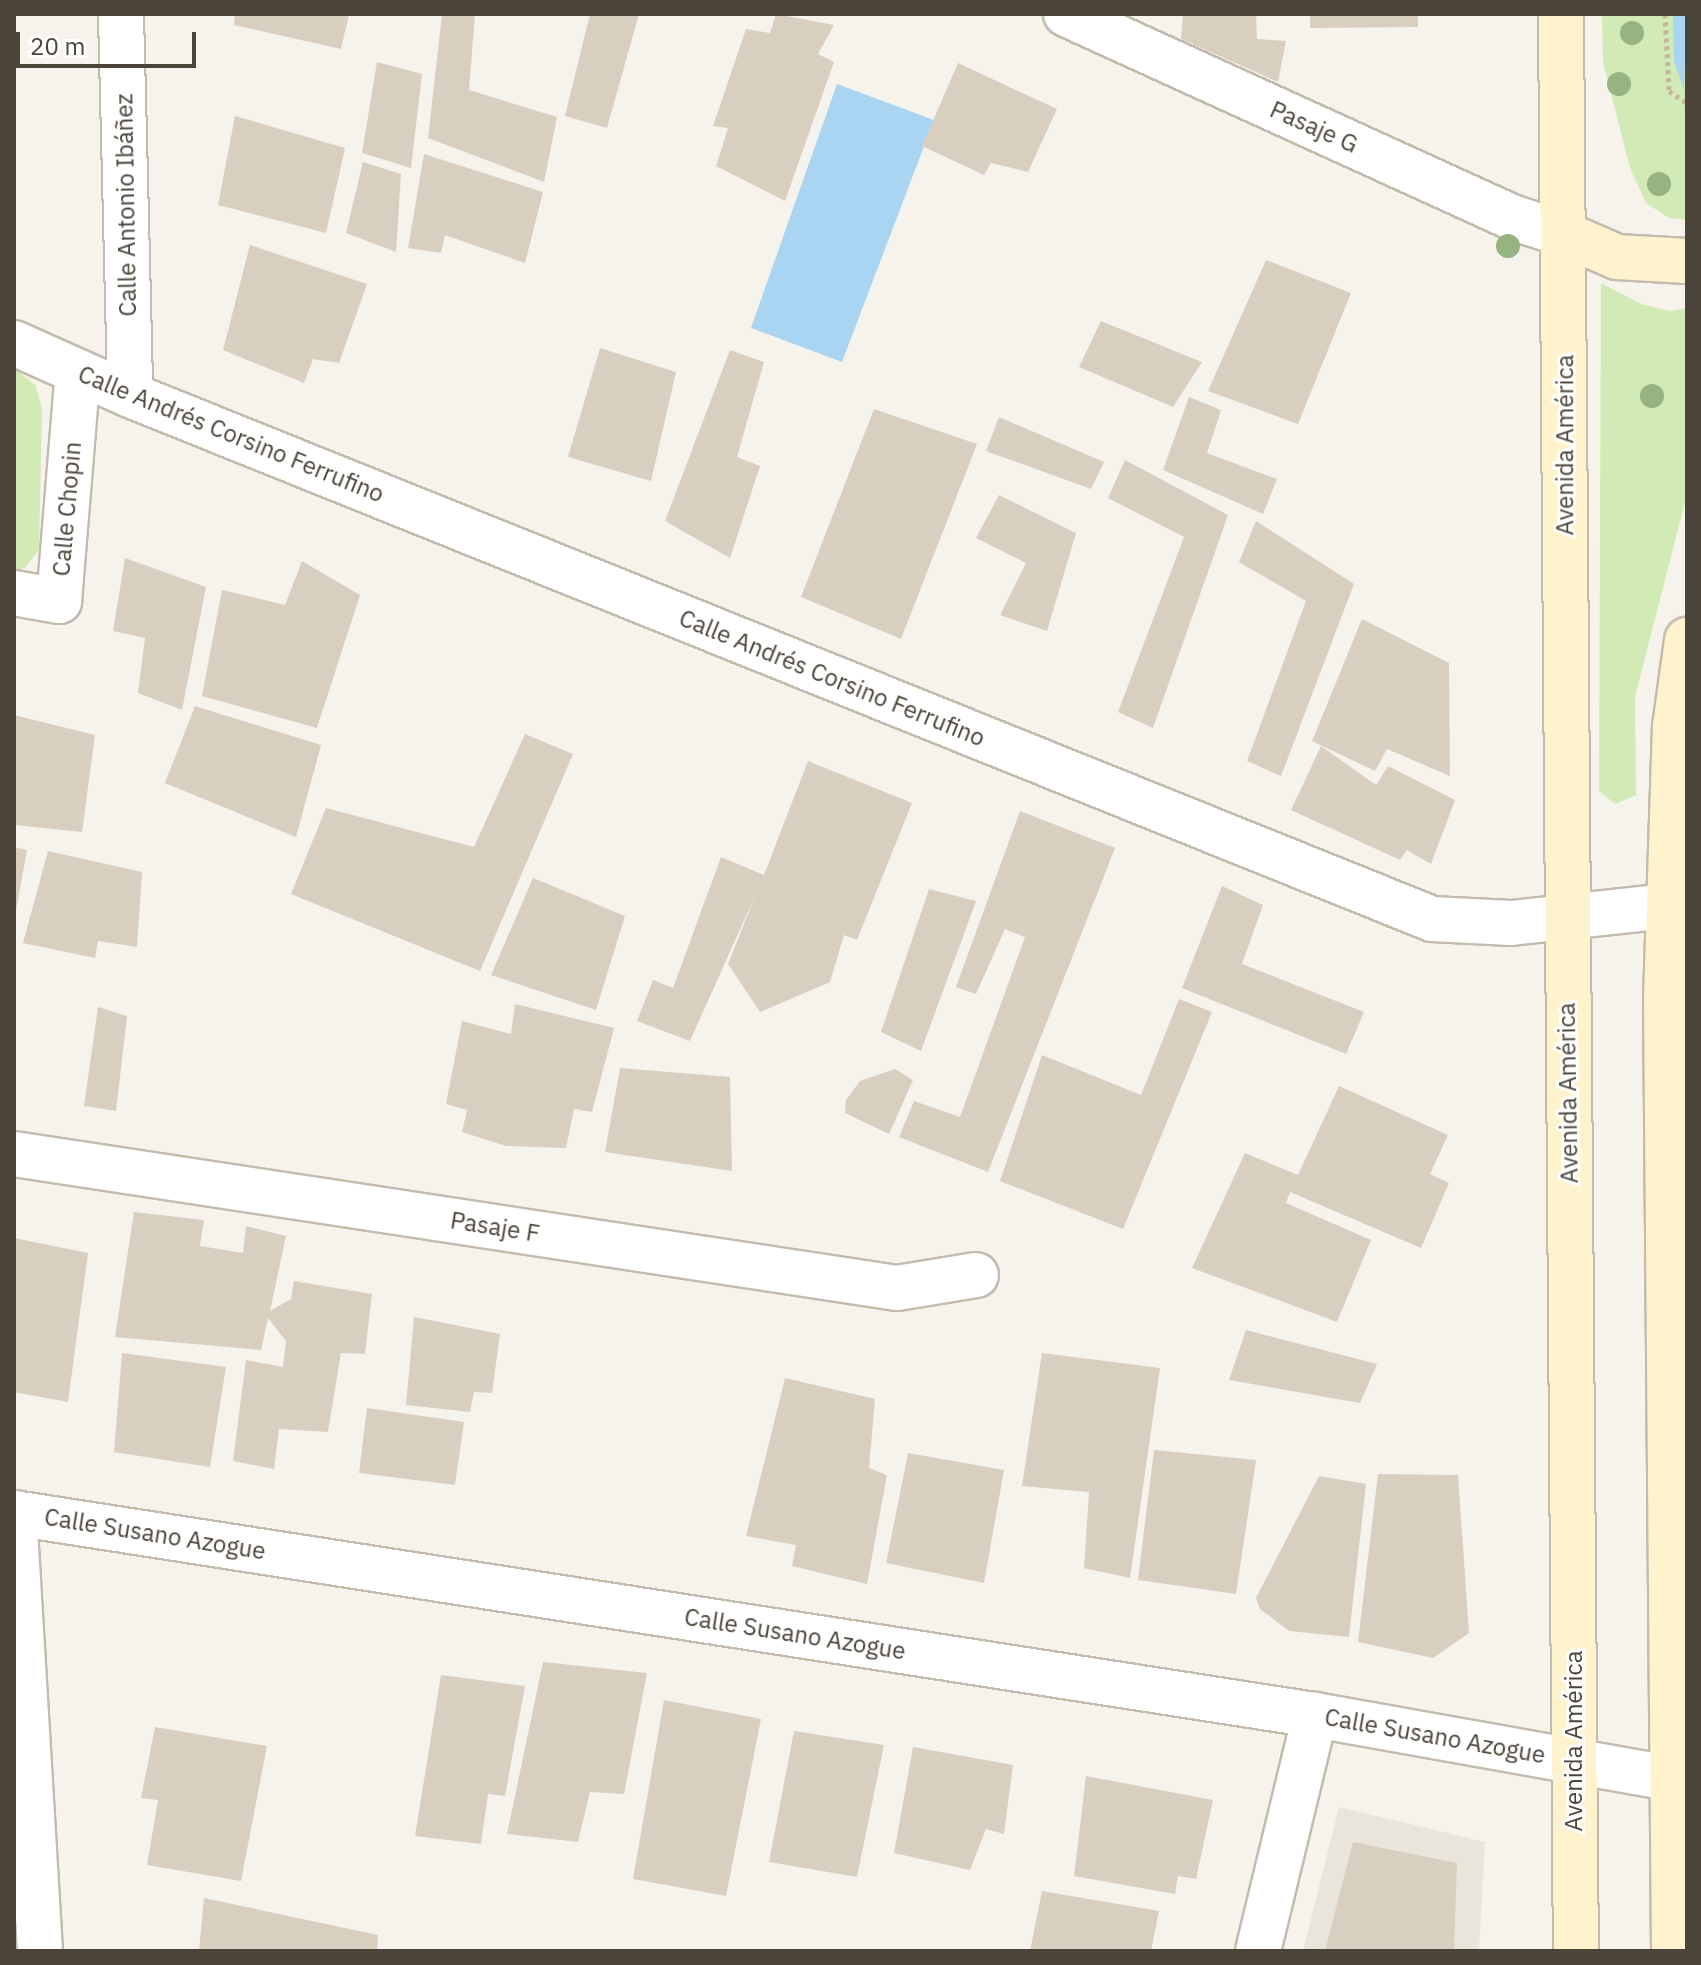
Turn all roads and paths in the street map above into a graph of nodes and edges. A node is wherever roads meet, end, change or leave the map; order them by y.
1 (121, 14) edge
2 (1066, 14) edge
3 (1561, 14) edge
4 (1665, 14) edge
5 (1687, 103) edge
6 (1564, 234) junction
7 (1687, 261) edge
8 (14, 343) edge
9 (78, 372) junction
10 (130, 395) junction
11 (14, 593) edge
12 (1687, 640) edge
13 (1677, 904) edge
14 (1566, 916) junction
15 (14, 1154) edge
16 (976, 1275) dead end
17 (14, 1513) edge
18 (1315, 1715) junction
19 (1575, 1761) junction
20 (1680, 1780) edge
21 (40, 1951) edge
22 (1258, 1951) edge
23 (1576, 1951) edge
24 (1674, 1951) edge

1 - 10 street, Calle Antonio Ibáñez
2 - 6 street, Pasaje G
3 - 6 main road, Avenida América
4 - 5 path
6 - 7 main road
6 - 14 main road, Avenida América
8 - 9 street, Calle Andrés Corsino Ferrufino
9 - 10 street, Calle Andrés Corsino Ferrufino
9 - 11 street, Calle Chopin
10 - 14 street, Calle Andrés Corsino Ferrufino
12 - 13 main road
13 - 14 street, Calle Andrés Corsino Ferrufino
13 - 20 main road
14 - 19 main road, Avenida América
15 - 16 street, Pasaje F
17 - 18 street, Calle Susano Azogue
17 - 21 street
18 - 19 street, Calle Susano Azogue
18 - 22 street
19 - 20 street, Calle Susano Azogue
19 - 23 main road, Avenida América
20 - 24 main road

